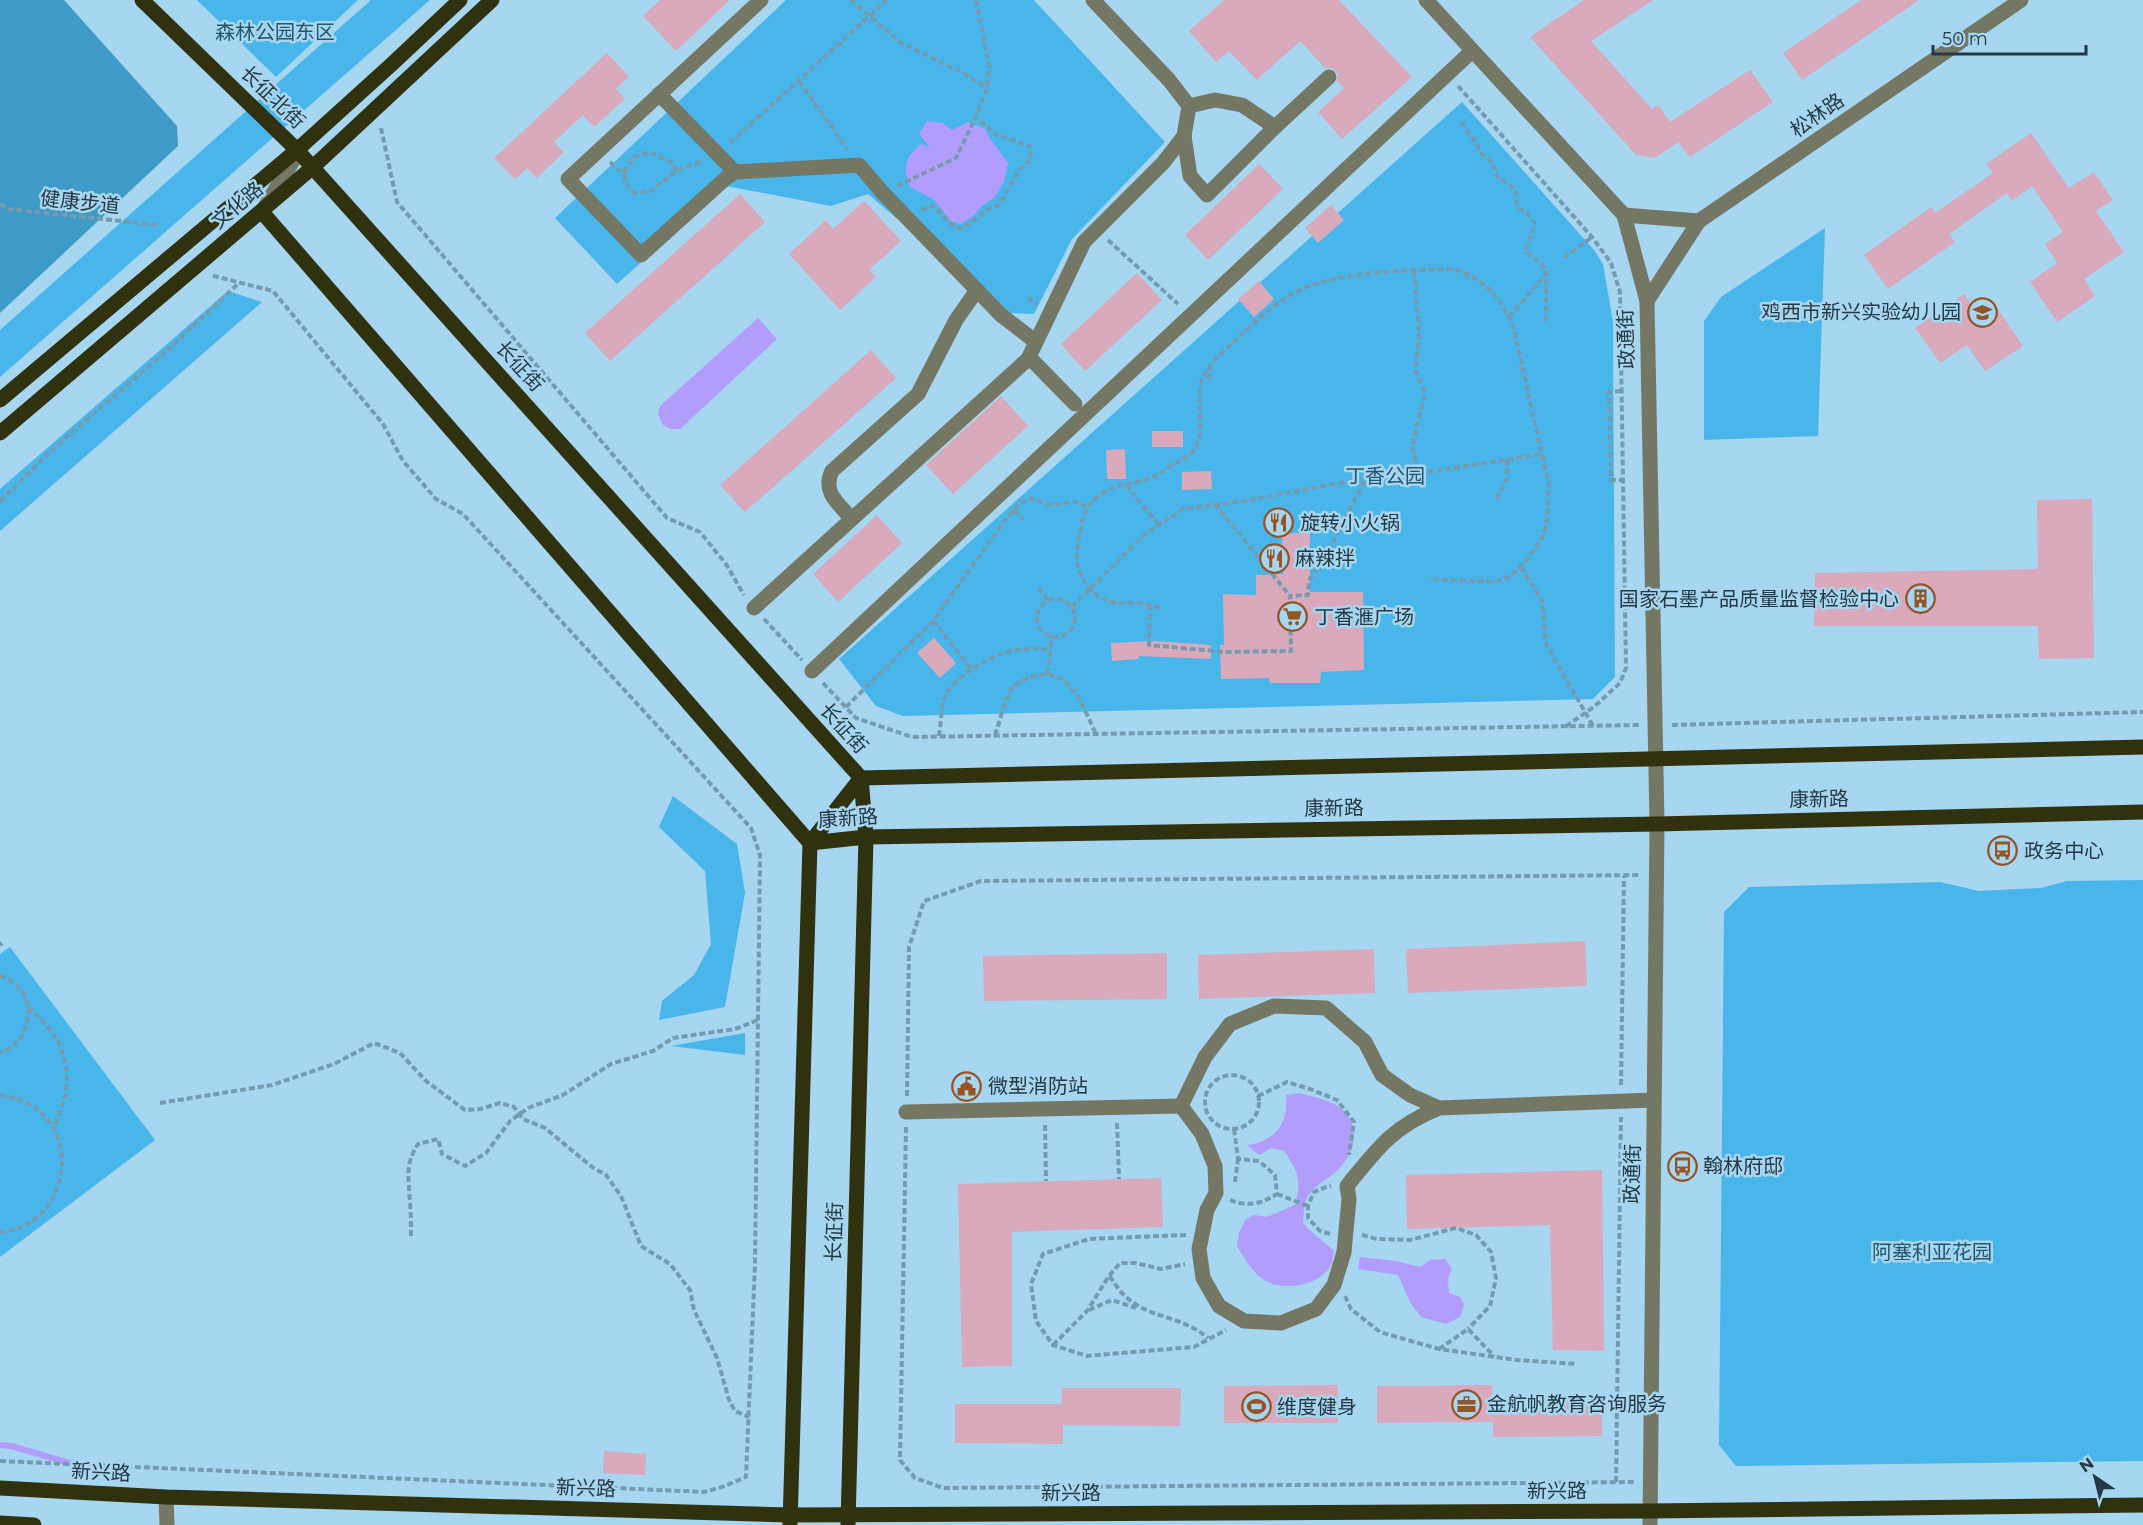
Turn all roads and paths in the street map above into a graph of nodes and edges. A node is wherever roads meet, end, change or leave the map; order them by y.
1 (142, 0) edge
2 (460, 0) edge
3 (492, 0) edge
4 (761, 0) edge
5 (851, 0) edge
6 (887, 0) edge
7 (976, 0) edge
8 (1093, 0) edge
9 (1425, 0) edge
10 (2021, 0) edge
11 (869, 16) junction
12 (1473, 51) junction
13 (1448, 74) junction
14 (1329, 77) dead end
15 (799, 81) junction
16 (987, 88) junction
17 (659, 94) junction
18 (1188, 106) junction
19 (377, 108) junction
20 (975, 120) junction
21 (1461, 122) dead end
22 (1275, 127) junction
23 (1184, 136) junction
24 (300, 147) junction
25 (718, 155) junction
26 (859, 165) junction
27 (313, 167) junction
28 (676, 171) junction
29 (735, 172) junction
30 (906, 182) dead end
31 (0, 204) edge
32 (262, 212) junction
33 (1624, 215) junction
34 (910, 221) junction
35 (1699, 221) junction
36 (158, 225) dead end
37 (1097, 229) junction
38 (1592, 237) junction
39 (1564, 258) dead end
40 (192, 271) junction
41 (1414, 271) junction
42 (1546, 274) junction
43 (239, 283) junction
44 (976, 290) junction
45 (1647, 302) junction
46 (1190, 316) junction
47 (1509, 317) junction
48 (1546, 322) dead end
49 (1036, 342) junction
50 (1029, 357) junction
51 (1210, 365) junction
52 (1209, 380) dead end
53 (1621, 391) junction
54 (0, 400) edge
55 (1075, 404) dead end
56 (0, 433) edge
57 (1542, 454) junction
58 (1507, 460) junction
59 (1418, 474) junction
60 (1366, 478) junction
61 (1623, 480) junction
62 (1126, 485) junction
63 (1497, 500) dead end
64 (0, 501) edge
65 (1215, 504) junction
66 (1088, 507) junction
67 (1014, 510) junction
68 (851, 518) junction
69 (1024, 520) dead end
70 (1159, 525) junction
71 (1521, 567) junction
72 (1429, 579) dead end
73 (1038, 588) dead end
74 (1090, 589) junction
75 (1290, 596) junction
76 (1048, 600) junction
77 (1150, 605) junction
78 (1071, 607) junction
79 (754, 608) junction
80 (1160, 608) dead end
81 (933, 621) junction
82 (1052, 636) junction
83 (1051, 649) junction
84 (972, 670) junction
85 (812, 671) junction
86 (1048, 674) junction
87 (846, 707) junction
88 (1586, 712) junction
89 (2143, 712) edge
90 (1655, 725) junction
91 (1593, 726) junction
92 (1565, 727) junction
93 (1096, 734) junction
94 (995, 735) junction
95 (939, 736) junction
96 (2143, 747) edge
97 (1656, 758) junction
98 (861, 778) junction
99 (2143, 812) edge
100 (1657, 824) junction
101 (866, 837) junction
102 (810, 843) junction
103 (1656, 875) junction
104 (1624, 876) junction
105 (0, 976) edge
106 (28, 1007) junction
107 (758, 1020) junction
108 (0, 1053) edge
109 (1621, 1090) dead end
110 (0, 1095) edge
111 (1258, 1096) junction
112 (1654, 1100) junction
113 (160, 1103) dead end
114 (1181, 1106) junction
115 (1116, 1107) junction
116 (1439, 1108) junction
117 (1045, 1109) junction
118 (906, 1112) junction
119 (1621, 1113) dead end
120 (520, 1114) junction
121 (53, 1127) junction
122 (1234, 1129) junction
123 (1119, 1179) dead end
124 (1046, 1181) dead end
125 (1347, 1186) junction
126 (1216, 1193) junction
127 (1278, 1194) junction
128 (1308, 1206) junction
129 (0, 1232) edge
130 (1202, 1234) junction
131 (1346, 1234) junction
132 (411, 1236) dead end
133 (1200, 1261) junction
134 (1109, 1275) junction
135 (1337, 1276) junction
136 (1139, 1309) junction
137 (1087, 1311) junction
138 (1244, 1321) junction
139 (1468, 1329) junction
140 (1208, 1338) junction
141 (1053, 1345) junction
142 (1439, 1349) junction
143 (1495, 1357) junction
144 (1577, 1364) dead end
145 (748, 1417) junction
146 (0, 1461) edge
147 (1650, 1481) junction
148 (1616, 1482) junction
149 (0, 1488) edge
150 (166, 1497) junction
151 (2143, 1505) edge
152 (1650, 1518) edge
153 (790, 1520) edge
154 (847, 1520) edge
155 (0, 1523) edge
156 (34, 1525) edge
157 (166, 1525) edge

1 - 24 main road, 长征北街
2 - 24 main road, 文化路
3 - 19 main road, 文化路
4 - 17 street
5 - 11 path
6 - 11 path
7 - 16 path
8 - 18 street
9 - 12 street, 政通街
10 - 35 street, 松林路
11 - 15 path
11 - 16 path
12 - 13 street
12 - 33 street, 政通街
13 - 38 path
13 - 46 street
14 - 22 street
15 - 25 path
15 - 26 path
16 - 20 path
17 - 25 street
17 - 29 street
18 - 22 street
18 - 23 street
19 - 27 main road, 文化路
19 - 79 path
20 - 30 path
20 - 34 path
21 - 42 path
22 - 23 street
23 - 37 street
24 - 27 main road, 长征街
24 - 32 street
24 - 54 main road, 文化路
25 - 28 path
25 - 29 street
26 - 29 street
26 - 34 street
27 - 32 main road, 文化路
27 - 98 main road, 长征街
28 - 28 path
31 - 36 path, 健康步道
32 - 40 main road, 文化路
32 - 102 main road
33 - 35 street
33 - 45 street, 政通街
34 - 44 street
35 - 45 street
37 - 46 path
37 - 49 street
38 - 39 path
38 - 53 path
40 - 43 path
40 - 56 main road, 文化路
41 - 47 path
41 - 51 path
41 - 59 path
42 - 47 path
42 - 48 path
43 - 64 path
43 - 107 path
44 - 49 street
44 - 68 street
45 - 90 street, 政通街
46 - 85 street
47 - 57 path
49 - 50 street
50 - 55 street
50 - 68 street
51 - 52 path
51 - 62 path
53 - 61 path
53 - 61 path
57 - 58 path
57 - 71 path
58 - 59 path
58 - 63 path
59 - 60 path
60 - 65 path
60 - 75 path, bridge
61 - 88 path
62 - 66 path
62 - 70 path
65 - 70 path
65 - 75 path, bridge
66 - 67 path
66 - 74 path
67 - 69 path
67 - 81 path
68 - 79 street
70 - 74 path
71 - 72 path
71 - 88 path
73 - 76 path
74 - 77 path
74 - 78 path
75 - 77 path
76 - 78 path
76 - 82 path
77 - 80 path
78 - 82 path
79 - 85 path
81 - 84 path
81 - 87 path
82 - 83 path
83 - 84 path
83 - 86 path
84 - 95 path
85 - 87 path
86 - 93 path
86 - 94 path
87 - 95 path
88 - 91 path
88 - 92 path
89 - 90 path
90 - 91 path
90 - 97 street, 政通街
91 - 92 path
92 - 93 path
93 - 94 path
94 - 95 path
96 - 97 main road, 康新路
97 - 98 main road, 康新路
97 - 100 street, 政通街
98 - 101 main road, 长征街
98 - 102 main road, 康新路
99 - 100 main road, 康新路
100 - 101 main road, 康新路
100 - 103 street, 政通街
101 - 102 main road, 康新路
101 - 154 main road, 长征街
102 - 153 main road, 长征街
103 - 104 path
103 - 112 street, 政通街
104 - 109 path
104 - 118 path
105 - 106 path
106 - 108 path
106 - 121 path
107 - 120 path
107 - 145 path
110 - 121 path
111 - 122 path
111 - 122 path
111 - 125 path
112 - 116 street
112 - 147 street, 政通街
113 - 120 path
114 - 115 street
114 - 116 street
114 - 126 street
115 - 117 street
115 - 123 path
116 - 125 street
117 - 118 street
117 - 124 path
118 - 148 path
119 - 148 path
120 - 132 path
120 - 145 path
121 - 129 path
122 - 127 path
125 - 128 path
125 - 131 street
126 - 127 path
126 - 130 street
127 - 128 path
128 - 131 path
130 - 133 street
130 - 141 path
131 - 135 street
131 - 139 path
133 - 134 path
133 - 138 street
134 - 136 path
134 - 137 path
135 - 138 street
135 - 142 path
136 - 137 path
136 - 140 path
137 - 141 path
138 - 140 path
139 - 142 path
139 - 143 path
140 - 141 path
142 - 143 path
143 - 144 path
145 - 146 path
147 - 148 path
147 - 152 street, 政通街
149 - 150 main road, 新兴路
150 - 153 main road, 新兴路
150 - 157 street
151 - 152 main road, 新兴路
152 - 154 main road, 新兴路
153 - 154 main road, 新兴路
155 - 156 main road

